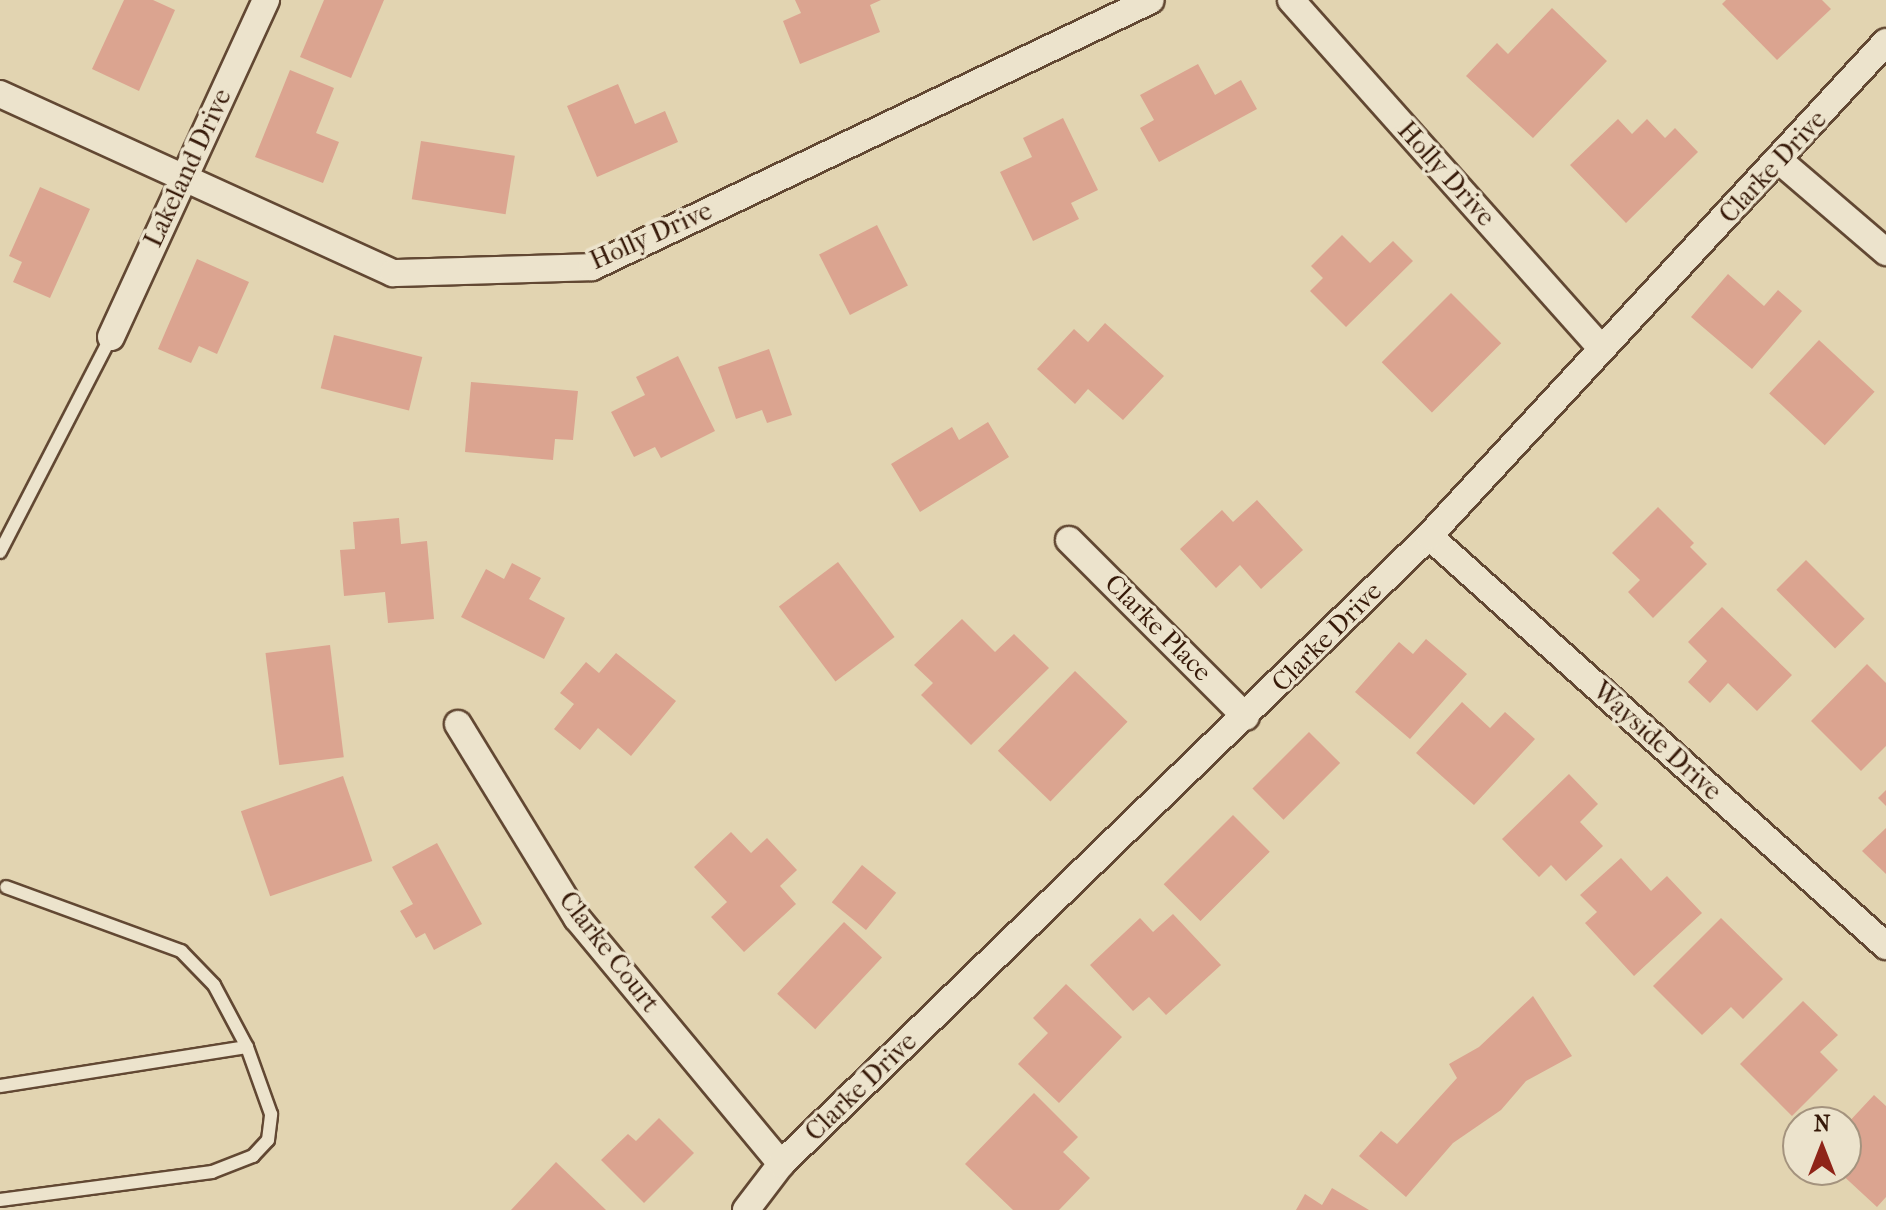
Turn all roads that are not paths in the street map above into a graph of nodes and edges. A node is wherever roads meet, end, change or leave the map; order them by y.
1 (266, 0) edge
2 (1151, 0) edge
3 (1291, 0) edge
4 (1886, 42) edge
5 (0, 94) edge
6 (1780, 161) junction
7 (185, 175) junction
8 (1886, 252) edge
9 (111, 337) joint
10 (1601, 348) junction
11 (1429, 536) junction
12 (1069, 540) dead end
13 (0, 552) edge
14 (1246, 717) junction
15 (458, 724) dead end
16 (0, 873) edge
17 (3, 890) edge
18 (1886, 946) edge
19 (247, 1047) junction
20 (0, 1086) edge
21 (781, 1164) junction
22 (0, 1200) edge
23 (746, 1210) edge

1 - 7 street, Lakeland Drive
2 - 7 street, Holly Drive
3 - 10 street, Holly Drive
4 - 6 street, Clarke Drive
5 - 7 street, Holly Drive
6 - 8 street
6 - 10 street, Clarke Drive
7 - 9 street, Lakeland Drive
9 - 13 lane
10 - 11 street, Clarke Drive
11 - 14 street, Clarke Drive
11 - 18 street, Wayside Drive
12 - 14 street, Clarke Place
14 - 21 street, Clarke Drive
15 - 21 street, Clarke Court
16 - 17 lane
17 - 19 lane
19 - 20 lane
19 - 22 lane
21 - 23 street, Clarke Drive

